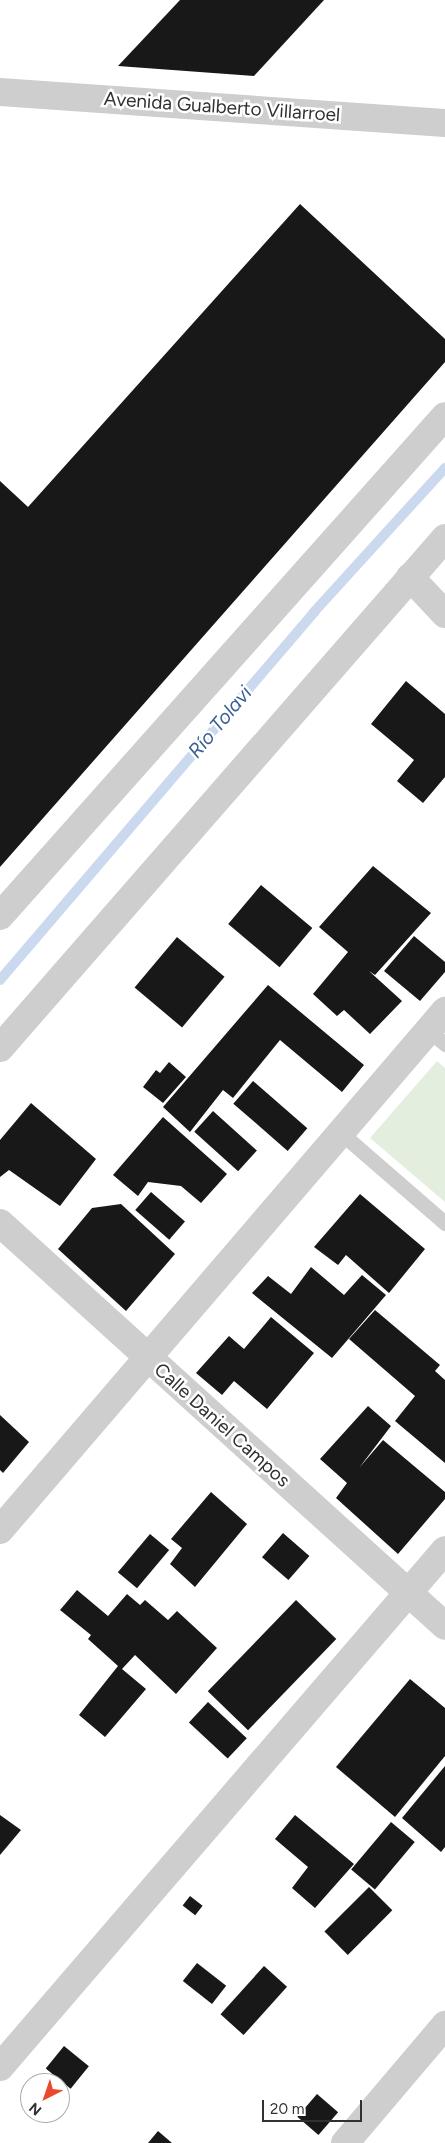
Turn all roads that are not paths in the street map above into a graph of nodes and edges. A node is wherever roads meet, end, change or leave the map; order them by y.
1 (0, 92) edge
2 (445, 123) edge
3 (445, 416) edge
4 (445, 538) edge
5 (410, 577) junction
6 (445, 614) edge
7 (0, 916) edge
8 (440, 1029) edge
9 (0, 1048) edge
10 (341, 1133) junction
11 (0, 1223) edge
12 (445, 1223) edge
13 (147, 1357) junction
14 (0, 1530) edge
15 (445, 1550) edge
16 (407, 1592) junction
17 (445, 1626) edge
18 (445, 2025) edge
19 (0, 2067) edge
20 (345, 2143) edge

1 - 2 street, Avenida Gualberto Villarroel
3 - 7 street
4 - 5 street
5 - 6 street
5 - 9 street
8 - 10 street
10 - 12 lane
10 - 13 street
11 - 13 street, Calle Daniel Campos
13 - 14 street
13 - 16 street, Calle Daniel Campos
15 - 16 street
16 - 17 street, Calle Daniel Campos
16 - 19 street
18 - 20 street

